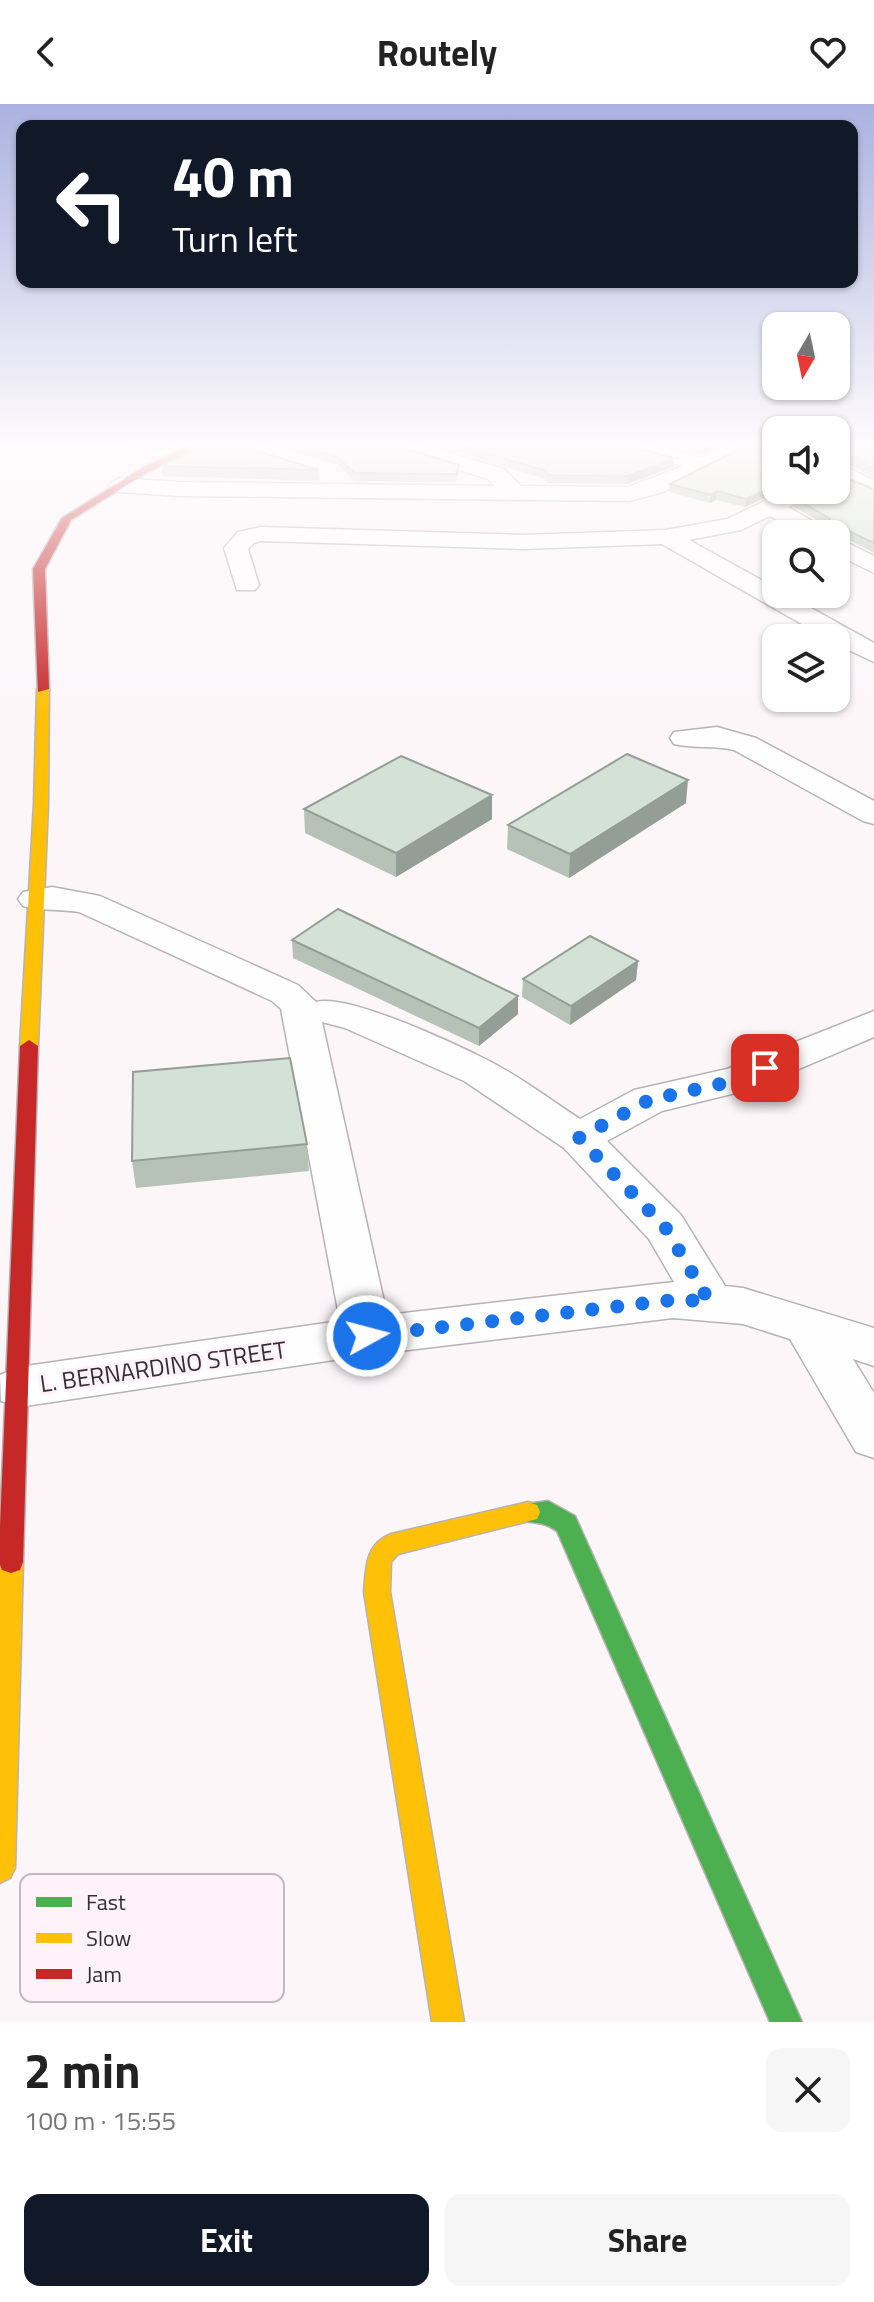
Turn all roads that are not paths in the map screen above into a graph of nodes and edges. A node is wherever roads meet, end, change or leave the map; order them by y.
1 (58, 533) edge
2 (698, 533) edge
3 (261, 534) joint
4 (666, 537) junction
5 (850, 552) edge
6 (874, 566) edge
7 (246, 585) dead end
8 (874, 654) edge
9 (685, 738) dead end
10 (874, 814) edge
11 (35, 899) junction
12 (325, 1011) dead end
13 (874, 1023) edge
14 (579, 1138) junction
15 (709, 1301) junction
16 (808, 1328) junction
17 (367, 1336) junction
18 (874, 1347) edge
19 (19, 1387) junction
20 (874, 1437) edge
21 (0, 1868) edge
22 (448, 2022) edge
23 (786, 2022) edge

1 - 11 street
2 - 4 street
3 - 4 street
3 - 7 street
4 - 8 street
5 - 6 street
9 - 10 street
11 - 17 street
11 - 19 street
12 - 14 street
13 - 14 street
14 - 15 street
15 - 16 street, L. BERNARDINO STREET
15 - 17 street, L. BERNARDINO STREET
16 - 18 street, L. BERNARDINO STREET
16 - 20 street
17 - 19 street, L. BERNARDINO STREET
19 - 21 street
22 - 23 street

